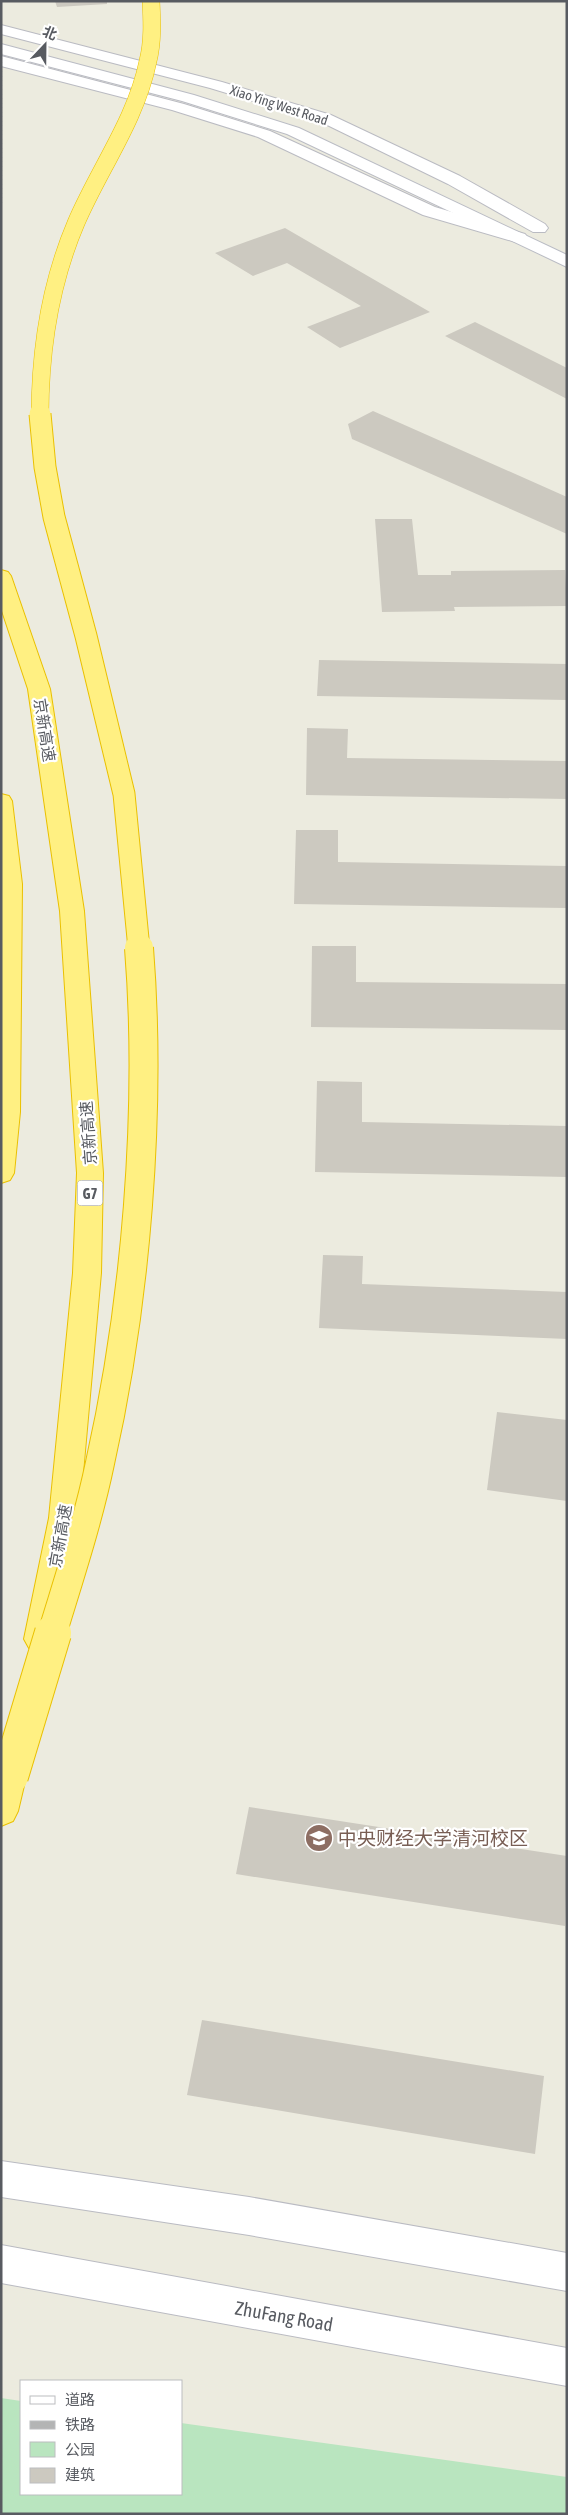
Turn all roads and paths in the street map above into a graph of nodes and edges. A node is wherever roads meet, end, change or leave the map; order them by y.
1 (151, 1) edge
2 (1, 29) edge
3 (1, 39) edge
4 (1, 49) edge
5 (1, 61) edge
6 (519, 238) junction
7 (567, 262) edge
8 (1, 576) edge
9 (1, 801) edge
10 (1, 1173) edge
11 (10, 1776) junction
12 (1, 1811) edge
13 (1, 2179) edge
14 (1, 2264) edge
15 (567, 2272) edge
16 (567, 2368) edge

1 - 11 highway, bridge
2 - 3 street, Xiao Ying West Road
4 - 6 street, Xiao Ying West Road
5 - 6 street, Xiao Ying West Road
6 - 7 street, Xiao Ying West Road
8 - 11 highway, 京新高速 / G7, bridge
9 - 10 highway
11 - 12 highway, 京新高速 / G7
13 - 15 street
14 - 16 street, ZhuFang Road

